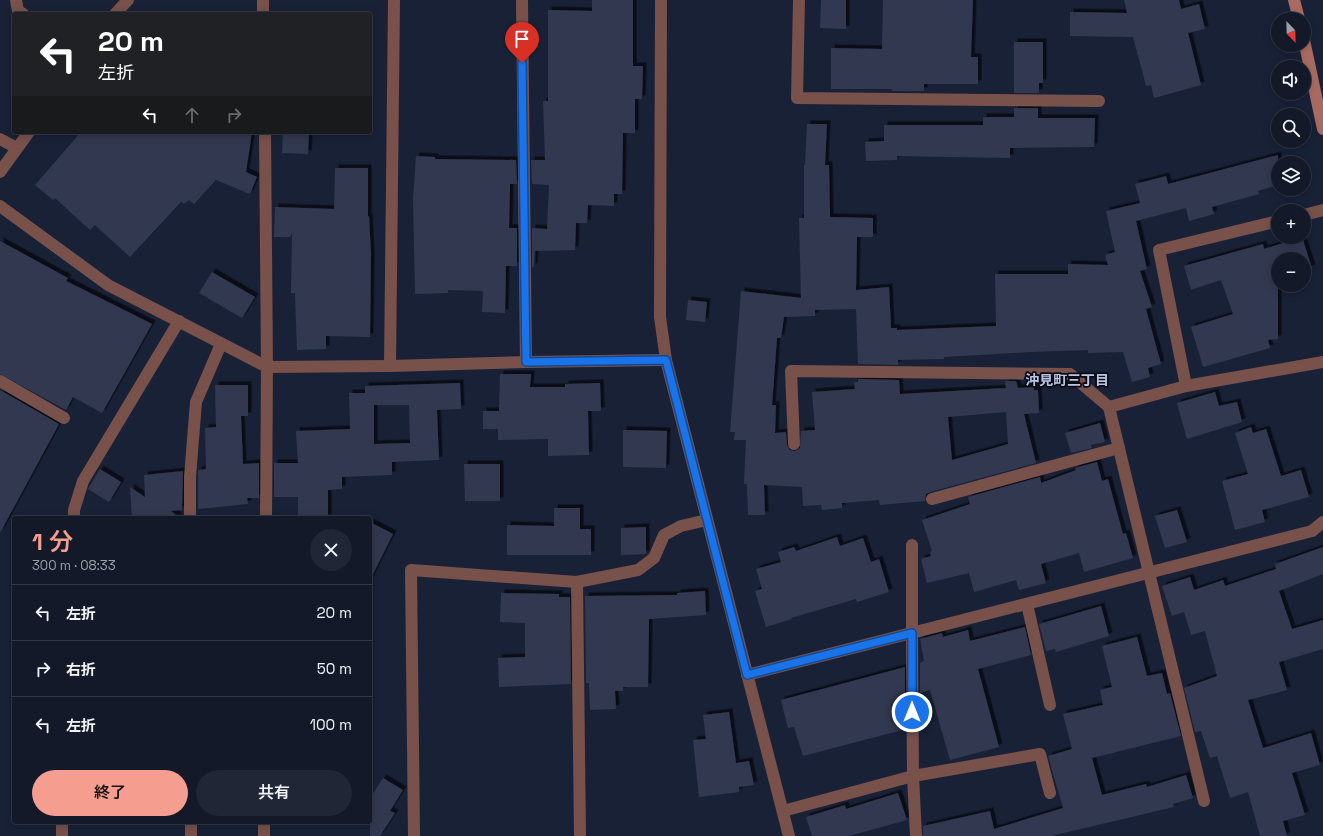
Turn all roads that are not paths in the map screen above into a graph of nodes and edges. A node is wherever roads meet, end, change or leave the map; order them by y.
1 (16, 0) edge
2 (128, 0) edge
3 (263, 0) edge
4 (394, 0) edge
5 (522, 0) edge
6 (661, 0) edge
7 (799, 0) edge
8 (1294, 0) edge
9 (20, 12) edge
10 (116, 12) edge
11 (263, 12) edge
12 (1297, 12) edge
13 (1307, 52) edge
14 (1099, 101) dead end
15 (1323, 130) edge
16 (28, 134) edge
17 (264, 134) edge
18 (0, 139) edge
19 (17, 148) junction
20 (0, 172) edge
21 (0, 206) edge
22 (1323, 210) edge
23 (1311, 213) edge
24 (1271, 223) edge
25 (180, 321) junction
26 (221, 344) junction
27 (666, 360) junction
28 (526, 362) junction
29 (1323, 362) edge
30 (267, 366) junction
31 (390, 366) junction
32 (0, 381) edge
33 (1186, 386) junction
34 (1109, 407) junction
35 (64, 418) dead end
36 (794, 444) dead end
37 (1119, 448) junction
38 (932, 499) dead end
39 (74, 516) edge
40 (190, 516) edge
41 (266, 516) edge
42 (707, 520) junction
43 (1323, 522) edge
44 (912, 546) dead end
45 (1148, 574) junction
46 (577, 582) junction
47 (1027, 604) junction
48 (912, 633) junction
49 (747, 675) junction
50 (1050, 705) dead end
51 (913, 776) junction
52 (1050, 793) dead end
53 (1204, 802) dead end
54 (783, 811) junction
55 (62, 824) edge
56 (191, 824) edge
57 (264, 824) edge
58 (62, 836) edge
59 (191, 836) edge
60 (264, 836) edge
61 (414, 836) edge
62 (580, 836) edge
63 (790, 836) edge
64 (916, 836) edge

1 - 9 street
2 - 10 street
3 - 11 street
4 - 31 street
5 - 28 street
6 - 27 street
7 - 14 street
8 - 12 street
13 - 15 street
16 - 19 street
17 - 30 street
18 - 19 street
19 - 20 street
21 - 25 street
22 - 23 street
24 - 33 street
25 - 26 street
25 - 39 street
26 - 30 street
26 - 40 street
27 - 28 street
27 - 42 street
28 - 31 street
29 - 33 street
30 - 31 street
30 - 41 street
32 - 35 street
33 - 34 street
34 - 36 street
34 - 37 street
37 - 38 street
37 - 45 street
42 - 46 street
42 - 49 street
43 - 45 street
44 - 48 street
45 - 47 street
45 - 53 street
46 - 61 street
46 - 62 street
47 - 48 street
47 - 50 street
48 - 49 street
48 - 51 street
49 - 54 street
51 - 52 street
51 - 54 street
51 - 64 street
54 - 63 street
55 - 58 street
56 - 59 street
57 - 60 street

